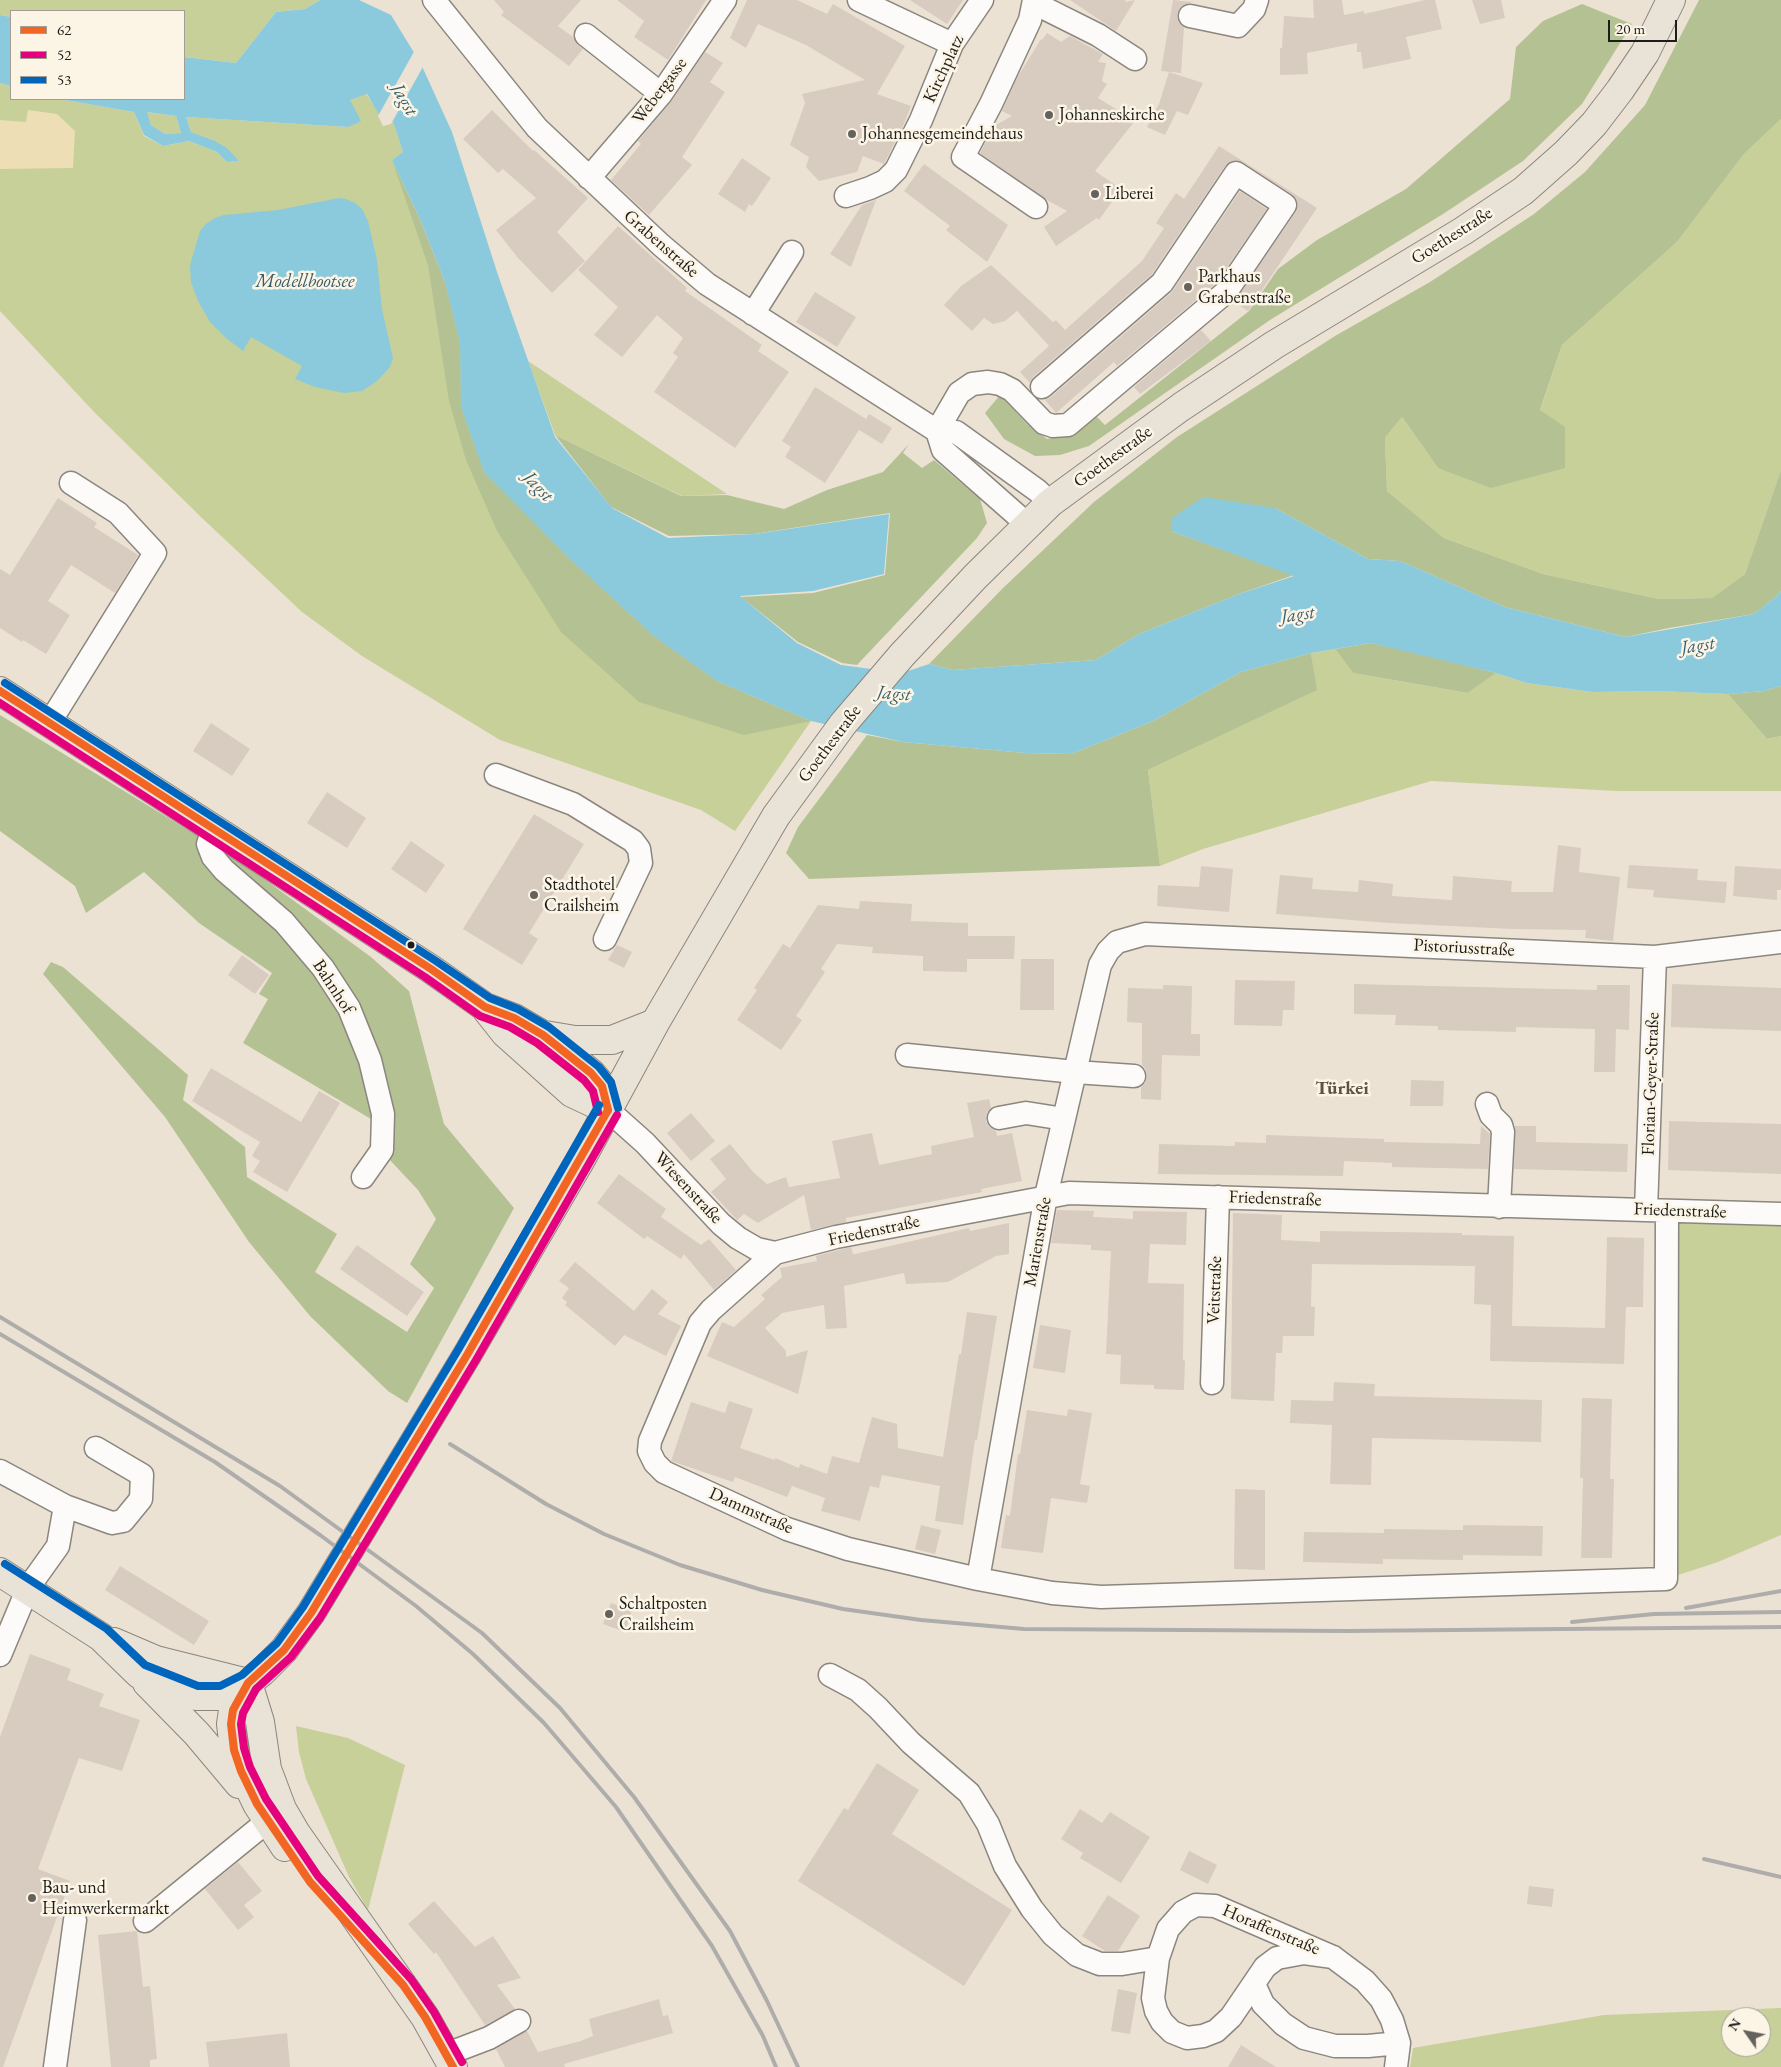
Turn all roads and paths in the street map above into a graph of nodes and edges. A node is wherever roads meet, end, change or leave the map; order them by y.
1 (434, 0) edge
2 (725, 0) edge
3 (859, 0) edge
4 (982, 0) edge
5 (1257, 0) edge
6 (1671, 0) edge
7 (1034, 2) edge
8 (1190, 16) dead end
9 (586, 35) dead end
10 (952, 44) junction
11 (1135, 59) dead end
12 (660, 94) junction
13 (589, 178) junction
14 (846, 196) dead end
15 (1036, 207) dead end
16 (792, 252) dead end
17 (753, 314) junction
18 (1042, 387) dead end
19 (937, 431) junction
20 (71, 484) dead end
21 (1050, 502) junction
22 (1027, 524) junction
23 (0, 690) edge
24 (50, 722) junction
25 (496, 775) dead end
26 (213, 829) junction
27 (1145, 934) joint
28 (604, 939) dead end
29 (1781, 942) edge
30 (1654, 957) junction
31 (485, 1007) junction
32 (655, 1023) junction
33 (543, 1035) junction
34 (907, 1055) dead end
35 (1075, 1072) junction
36 (1134, 1076) dead end
37 (1487, 1104) dead end
38 (608, 1110) junction
39 (999, 1118) dead end
40 (1064, 1119) junction
41 (363, 1177) dead end
42 (1046, 1196) junction
43 (1218, 1197) junction
44 (1499, 1207) junction
45 (1657, 1210) junction
46 (1781, 1214) edge
47 (775, 1253) junction
48 (1212, 1383) dead end
49 (96, 1448) dead end
50 (0, 1471) edge
51 (65, 1506) junction
52 (0, 1572) edge
53 (978, 1579) junction
54 (28, 1588) junction
55 (1101, 1598) joint
56 (101, 1637) junction
57 (0, 1655) edge
58 (139, 1674) junction
59 (830, 1675) dead end
60 (248, 1683) junction
61 (269, 1812) junction
62 (75, 1920) dead end
63 (145, 1921) dead end
64 (1333, 1957) junction
65 (1158, 1958) junction
66 (1254, 1984) junction
67 (519, 2021) dead end
68 (1399, 2043) junction
69 (450, 2060) edge
70 (55, 2067) edge
71 (1396, 2067) edge

1 - 13 street, Grabenstraße
2 - 12 street, Webergasse
3 - 10 street
4 - 10 street, Kirchplatz
5 - 8 street
6 - 21 main road, Goethestraße
7 - 11 street
7 - 15 street
9 - 12 street
10 - 14 street, Kirchplatz
12 - 13 street, Webergasse
13 - 17 street, Grabenstraße
16 - 17 street
17 - 19 street, Grabenstraße
18 - 19 street
19 - 21 street, Grabenstraße
19 - 22 street
20 - 24 street
21 - 22 main road, Goethestraße
22 - 32 main road, Goethestraße
23 - 24 main road
24 - 26 main road
25 - 28 street
26 - 31 main road
26 - 41 street, Bahnhof
27 - 30 street, Pistoriusstraße
27 - 35 street, Marienstraße
29 - 30 street, Pistoriusstraße
30 - 45 street, Florian-Geyer-Straße
31 - 33 main road
31 - 38 main road
32 - 33 main road
32 - 38 main road, Goethestraße
33 - 38 main road
34 - 35 street
35 - 36 street
35 - 40 street, Marienstraße
37 - 44 street
38 - 47 street, Wiesenstraße
38 - 60 main road, Goethestraße
39 - 40 street
40 - 42 street, Marienstraße
42 - 43 street, Friedenstraße
42 - 47 street, Friedenstraße
42 - 53 street, Marienstraße
43 - 44 street, Friedenstraße
43 - 48 street, Veitstraße
44 - 45 street, Friedenstraße
45 - 46 street, Friedenstraße
45 - 55 street, Florian-Geyer-Straße
47 - 53 street, Dammstraße
49 - 51 street
50 - 51 street
51 - 54 street
52 - 54 main road
53 - 55 street, Dammstraße
54 - 56 main road
54 - 57 street
56 - 58 main road
56 - 60 main road
58 - 60 main road, Goethestraße
58 - 61 main road
59 - 65 street
60 - 61 main road
61 - 63 street
61 - 69 main road
62 - 70 street
64 - 65 street, Horaffenstraße
64 - 66 street, Horaffenstraße
64 - 68 street, Horaffenstraße
65 - 66 street, Horaffenstraße
66 - 68 street
67 - 69 street
68 - 71 street, Horaffenstraße

